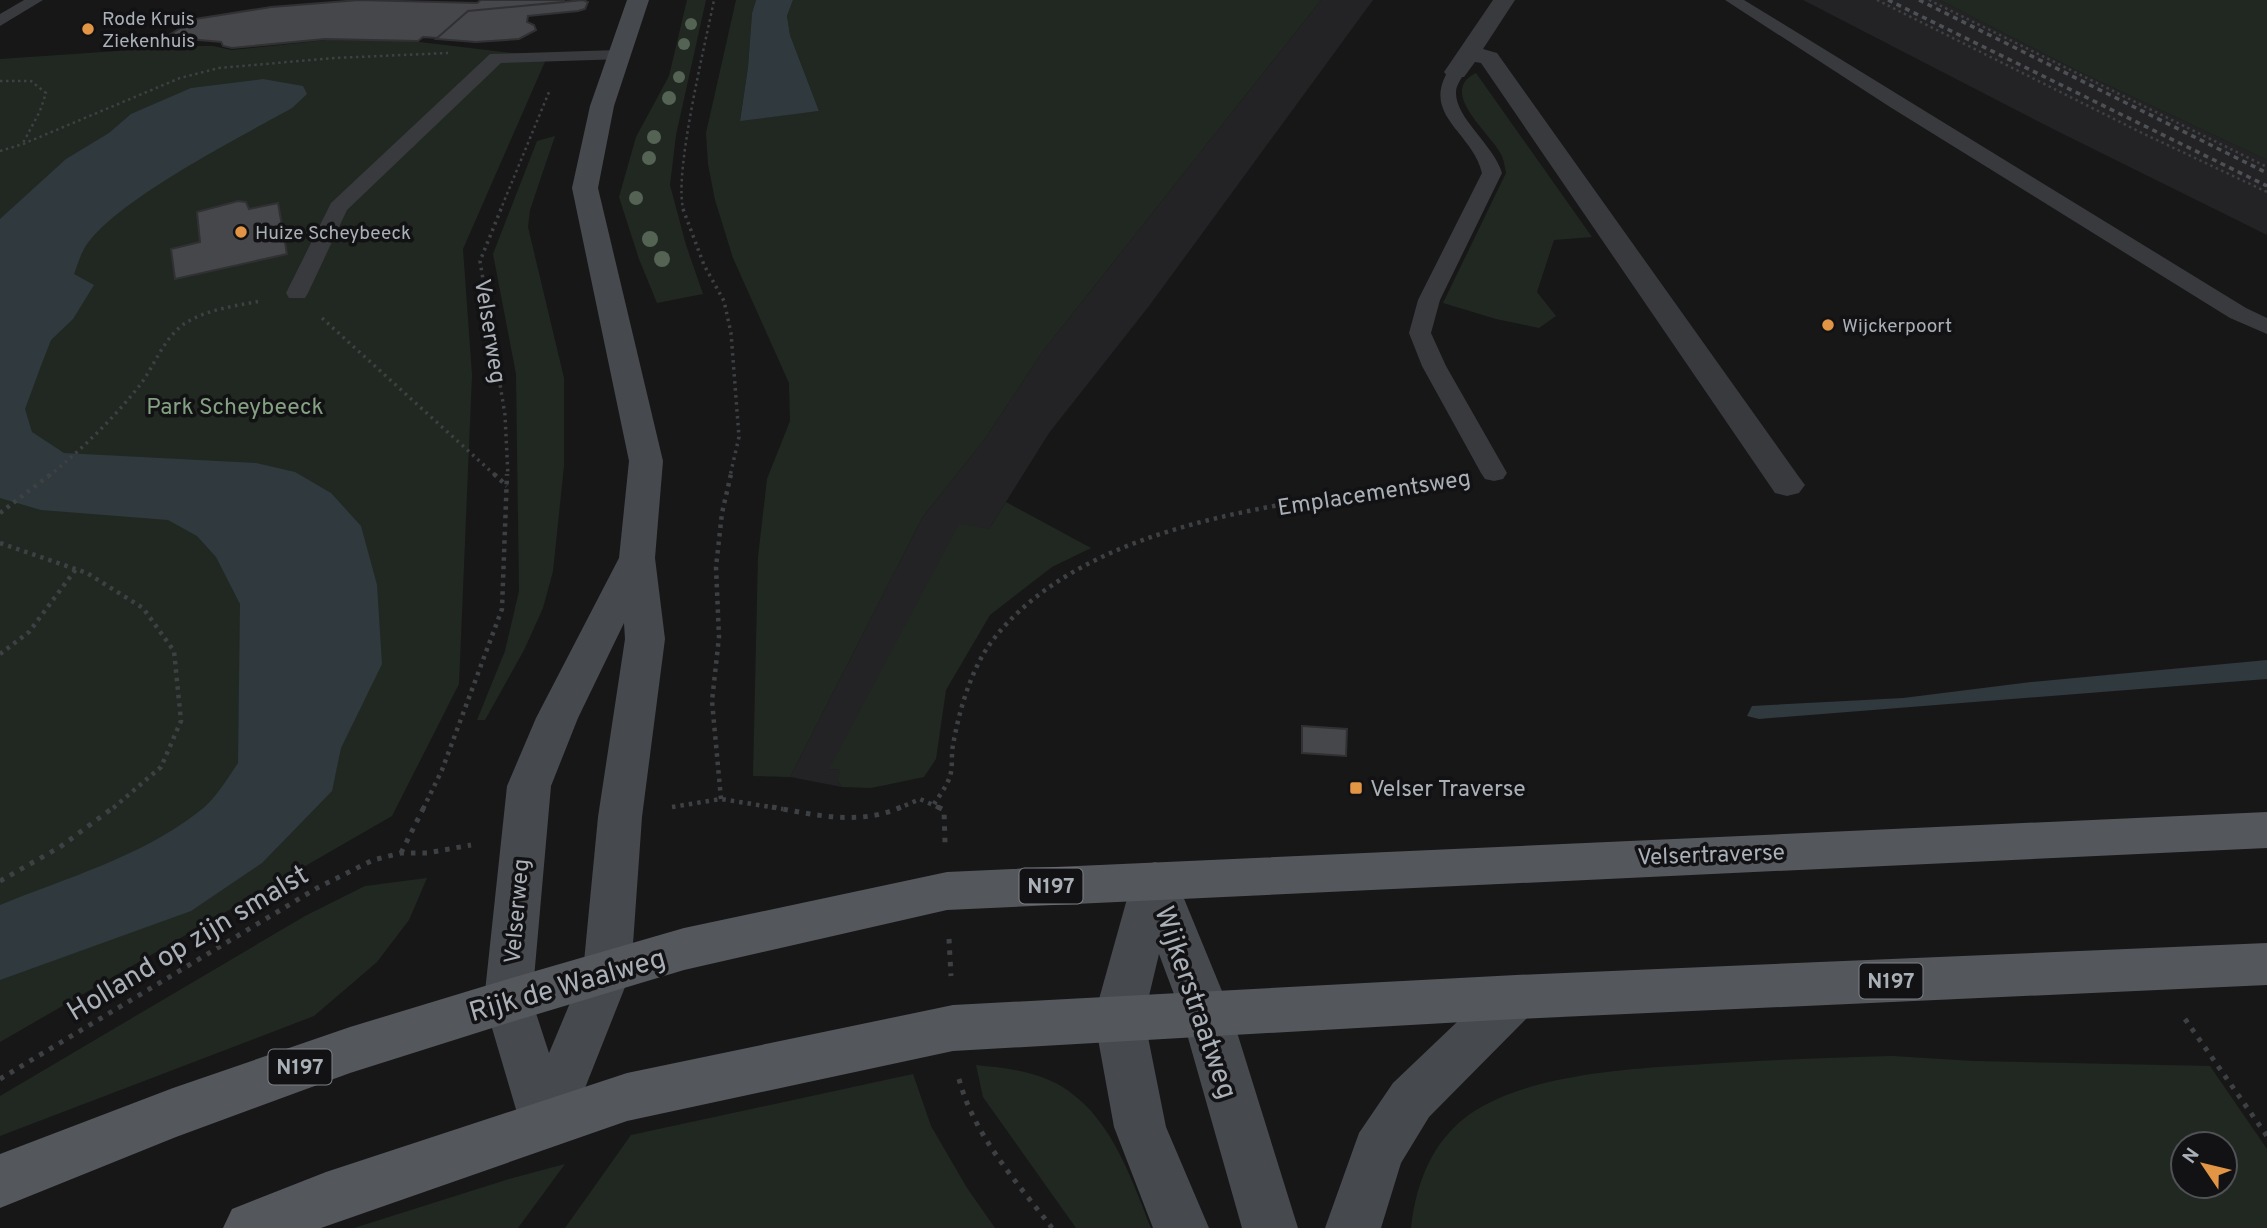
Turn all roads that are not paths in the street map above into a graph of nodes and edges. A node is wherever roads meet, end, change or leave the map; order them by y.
1 (17, 0) edge
2 (35, 0) edge
3 (662, 0) edge
4 (1504, 0) edge
5 (1733, 0) edge
6 (635, 11) edge
7 (0, 21) edge
8 (618, 55) junction
9 (1462, 62) junction
10 (297, 293) road end
11 (2238, 313) junction
12 (2267, 327) edge
13 (2267, 342) edge
14 (1494, 473) road end
15 (1787, 485) dead end
16 (637, 558) junction
17 (2267, 830) edge
18 (1155, 881) junction
19 (2267, 964) edge
20 (607, 972) junction
21 (1516, 997) junction
22 (508, 1001) junction
23 (1206, 1013) junction
24 (1119, 1017) junction
25 (546, 1123) junction
26 (0, 1181) edge
27 (251, 1228) edge
28 (1181, 1228) edge
29 (1270, 1228) edge
30 (1353, 1228) edge

1 - 7 lane
2 - 7 lane
3 - 6 main road
4 - 9 street, Emplacementsweg
5 - 11 lane
6 - 8 main road, Velserweg
8 - 10 lane
8 - 16 main road, Velserweg
9 - 14 lane, Emplacementsweg
9 - 15 street
11 - 12 lane
11 - 13 lane
16 - 20 main road, Velserweg
16 - 22 main road, Velserweg
17 - 18 main road, Velsertraverse / N197
18 - 20 main road, Rijk de Waalweg / N197
18 - 23 main road, Wijkerstraatweg
18 - 24 main road, Wijkerstraatweg
19 - 21 main road, N197
20 - 22 main road, Rijk de Waalweg / N197
20 - 25 main road, Velserweg
21 - 23 main road, N197
21 - 30 main road
22 - 25 main road, Velserweg
22 - 26 main road, Rijk de Waalweg / N197
23 - 24 main road, N197
23 - 29 main road, Wijkerstraatweg
24 - 25 main road, N197
24 - 28 main road, Wijkerstraatweg
25 - 27 main road, N197

